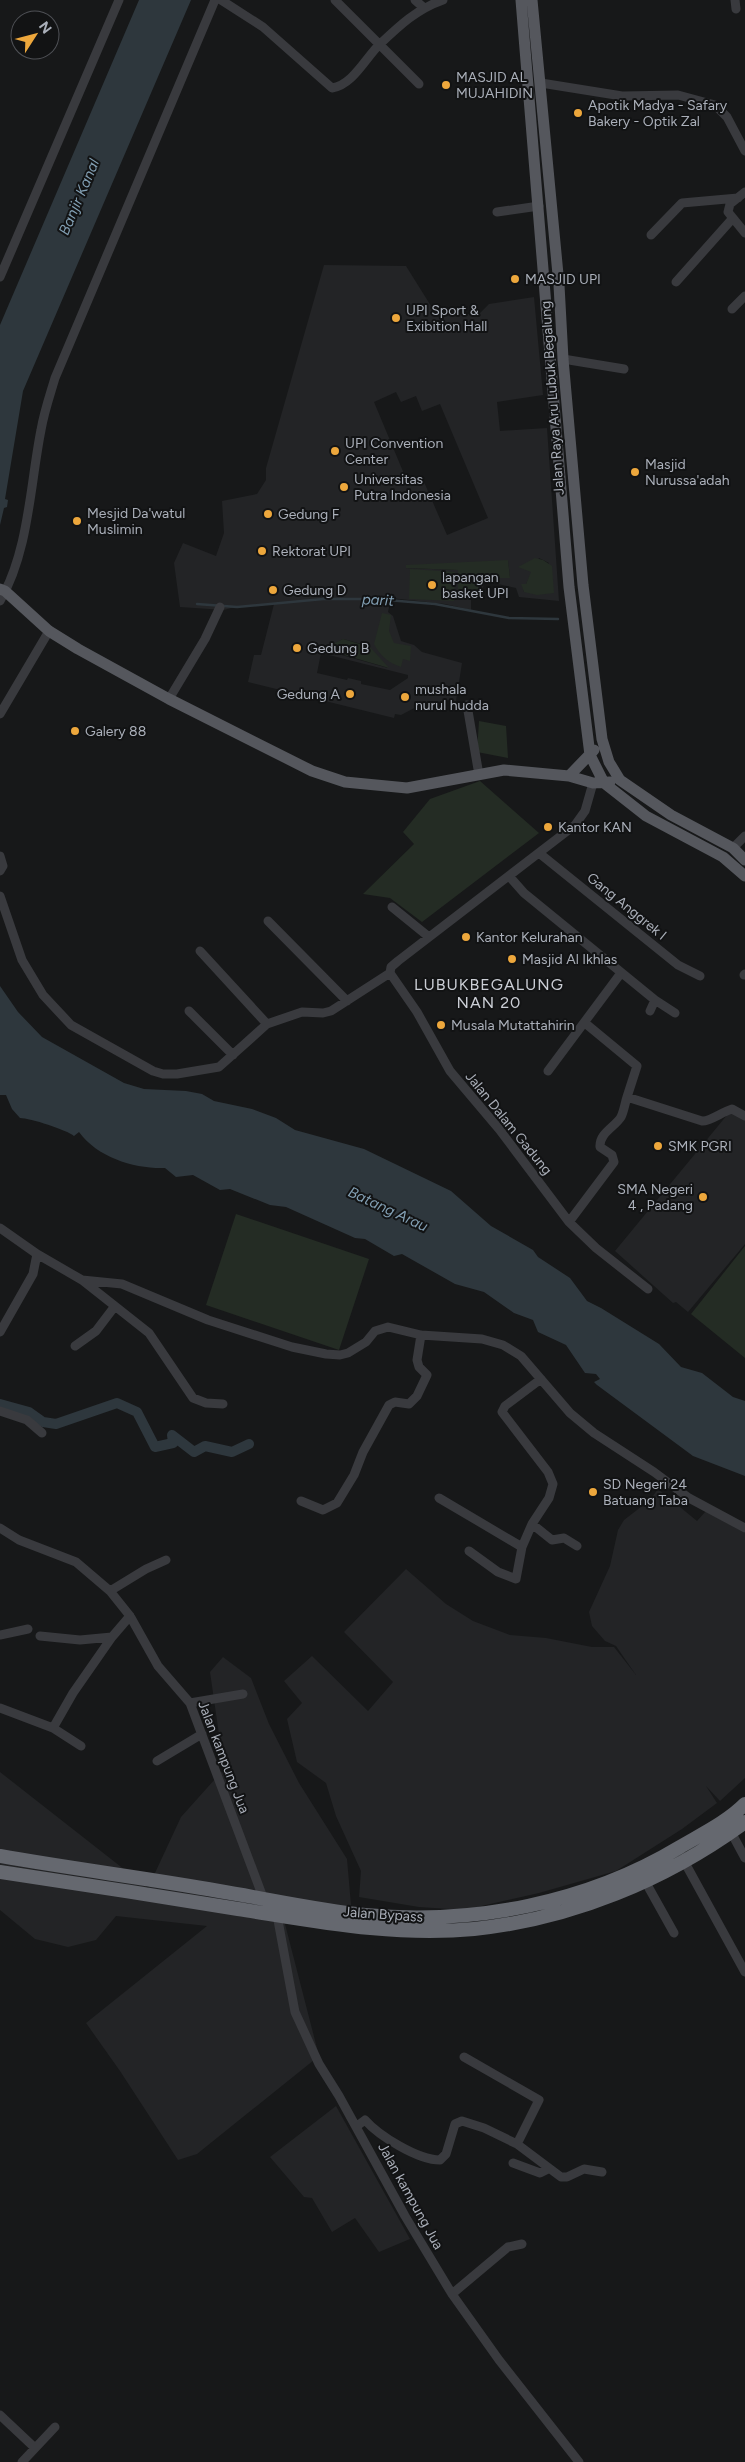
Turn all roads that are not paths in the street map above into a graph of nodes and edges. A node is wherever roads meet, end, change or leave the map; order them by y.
1 (119, 0) edge
2 (216, 0) edge
3 (222, 0) edge
4 (335, 0) edge
5 (416, 0) edge
6 (443, 0) edge
7 (521, 0) edge
8 (532, 0) edge
9 (423, 7) junction
10 (378, 45) junction
11 (541, 82) junction
12 (419, 84) dead end
13 (745, 151) edge
14 (742, 195) edge
15 (539, 206) junction
16 (497, 212) dead end
17 (733, 218) junction
18 (745, 233) edge
19 (651, 235) dead end
20 (0, 277) edge
21 (676, 282) dead end
22 (559, 286) junction
23 (544, 288) junction
24 (745, 296) edge
25 (732, 308) dead end
26 (563, 359) junction
27 (624, 369) dead end
28 (583, 585) junction
29 (569, 587) junction
30 (2, 594) edge
31 (220, 607) dead end
32 (48, 631) junction
33 (169, 699) junction
34 (467, 704) dead end
35 (0, 714) edge
36 (602, 739) junction
37 (590, 755) junction
38 (479, 775) junction
39 (569, 776) junction
40 (620, 780) junction
41 (599, 783) junction
42 (745, 836) edge
43 (733, 848) junction
44 (539, 853) junction
45 (0, 856) edge
46 (745, 860) edge
47 (0, 870) edge
48 (509, 876) junction
49 (745, 876) edge
50 (0, 896) edge
51 (392, 906) dead end
52 (268, 921) dead end
53 (429, 936) junction
54 (200, 951) dead end
55 (390, 973) junction
56 (621, 973) junction
57 (700, 976) dead end
58 (655, 1000) junction
59 (347, 1001) junction
60 (650, 1011) dead end
61 (189, 1012) dead end
62 (675, 1013) dead end
63 (585, 1023) junction
64 (267, 1024) junction
65 (233, 1055) junction
66 (548, 1071) dead end
67 (627, 1097) junction
68 (745, 1116) edge
69 (569, 1222) junction
70 (0, 1228) edge
71 (37, 1254) junction
72 (82, 1280) junction
73 (648, 1289) dead end
74 (114, 1306) junction
75 (0, 1332) edge
76 (421, 1335) junction
77 (76, 1346) dead end
78 (540, 1378) junction
79 (223, 1404) dead end
80 (0, 1411) edge
81 (42, 1433) dead end
82 (439, 1498) dead end
83 (301, 1501) dead end
84 (532, 1524) junction
85 (0, 1528) edge
86 (745, 1528) edge
87 (577, 1546) dead end
88 (522, 1547) junction
89 (469, 1552) dead end
90 (166, 1560) dead end
91 (110, 1591) junction
92 (130, 1616) junction
93 (28, 1629) dead end
94 (0, 1635) edge
95 (40, 1636) dead end
96 (112, 1638) junction
97 (244, 1694) dead end
98 (190, 1703) junction
99 (0, 1708) edge
100 (53, 1728) junction
101 (202, 1734) junction
102 (81, 1746) dead end
103 (157, 1761) dead end
104 (744, 1813) edge
105 (731, 1832) junction
106 (0, 1856) edge
107 (745, 1858) edge
108 (684, 1861) junction
109 (0, 1872) edge
110 (645, 1881) junction
111 (264, 1900) junction
112 (546, 1908) junction
113 (277, 1915) junction
114 (674, 1933) dead end
115 (745, 1972) edge
116 (464, 2057) dead end
117 (357, 2126) junction
118 (517, 2144) junction
119 (513, 2163) dead end
120 (548, 2169) junction
121 (602, 2172) dead end
122 (522, 2244) dead end
123 (452, 2294) junction
124 (0, 2415) edge
125 (55, 2427) dead end
126 (35, 2448) junction
127 (22, 2462) edge
128 (579, 2462) edge

1 - 20 street
2 - 30 street
3 - 10 street
4 - 10 street
5 - 9 street
6 - 9 street
7 - 15 main road, Jalan Raya Aru Lubuk Begalung
8 - 11 main road, Jalan Raya Aru Lubuk Begalung
9 - 10 street
10 - 12 street
11 - 13 street
11 - 22 main road, Jalan Raya Aru Lubuk Begalung
14 - 17 street
14 - 19 street
15 - 16 street
15 - 23 main road, Jalan Raya Aru Lubuk Begalung
17 - 18 street
17 - 21 street
22 - 23 main road
22 - 26 main road, Jalan Raya Aru Lubuk Begalung
23 - 29 main road, Jalan Raya Aru Lubuk Begalung
24 - 25 street
26 - 27 street
26 - 28 main road, Jalan Raya Aru Lubuk Begalung
28 - 29 main road
28 - 36 main road, Jalan Raya Aru Lubuk Begalung
29 - 37 main road, Jalan Raya Aru Lubuk Begalung
30 - 32 main road
31 - 33 street
32 - 33 main road
32 - 35 street
33 - 38 main road
34 - 38 street
36 - 37 main road
36 - 40 main road, Jalan Raya Aru Lubuk Begalung
37 - 39 main road
37 - 41 main road, Jalan Raya Aru Lubuk Begalung
38 - 39 main road
39 - 41 main road
40 - 41 main road
40 - 43 main road
41 - 44 street
41 - 49 main road
42 - 43 street
43 - 46 main road
44 - 48 street
44 - 57 street, Gang Anggrek I
45 - 47 street
48 - 53 street
48 - 56 street
50 - 65 street
51 - 53 street
52 - 59 street
53 - 55 street
54 - 64 street
55 - 59 street
55 - 69 street, Jalan Dalam Gadung
56 - 58 street
56 - 63 street
58 - 60 street
58 - 62 street
59 - 64 street
61 - 65 street
63 - 66 street
63 - 67 street
64 - 65 street
67 - 68 street
67 - 69 street
69 - 73 street, Jalan Dalam Gadung
70 - 71 street
71 - 72 street
71 - 75 street
72 - 74 street
72 - 76 street
74 - 77 street
74 - 79 street
76 - 78 street
76 - 83 street
78 - 84 street
78 - 86 street
80 - 81 street
82 - 88 street
84 - 87 street
84 - 88 street
85 - 91 street, Jalan kampung Jua
88 - 89 street
90 - 91 street
91 - 92 street, Jalan kampung Jua
92 - 96 street
92 - 98 street, Jalan kampung Jua
93 - 94 street
95 - 96 street
96 - 100 street
97 - 98 street
98 - 101 street, Jalan kampung Jua
99 - 100 street
100 - 102 street
101 - 103 street
101 - 111 street, Jalan kampung Jua
104 - 105 highway, Jalan Bypass
104 - 112 highway, Jalan Bypass
105 - 107 street
105 - 108 highway, Jalan Bypass
106 - 111 highway, Jalan Bypass
108 - 110 highway, Jalan Bypass
108 - 115 street
109 - 113 highway, Jalan Bypass
110 - 112 highway, Jalan Bypass
110 - 114 street
111 - 112 highway, Jalan Bypass
112 - 113 highway, Jalan Bypass
113 - 117 street, Jalan kampung Jua
116 - 118 street
117 - 118 street
117 - 123 street, Jalan kampung Jua
118 - 120 street
119 - 120 street
120 - 121 street
122 - 123 street
123 - 128 street, Jalan kampung Jua
124 - 126 street
125 - 126 street
126 - 127 street

